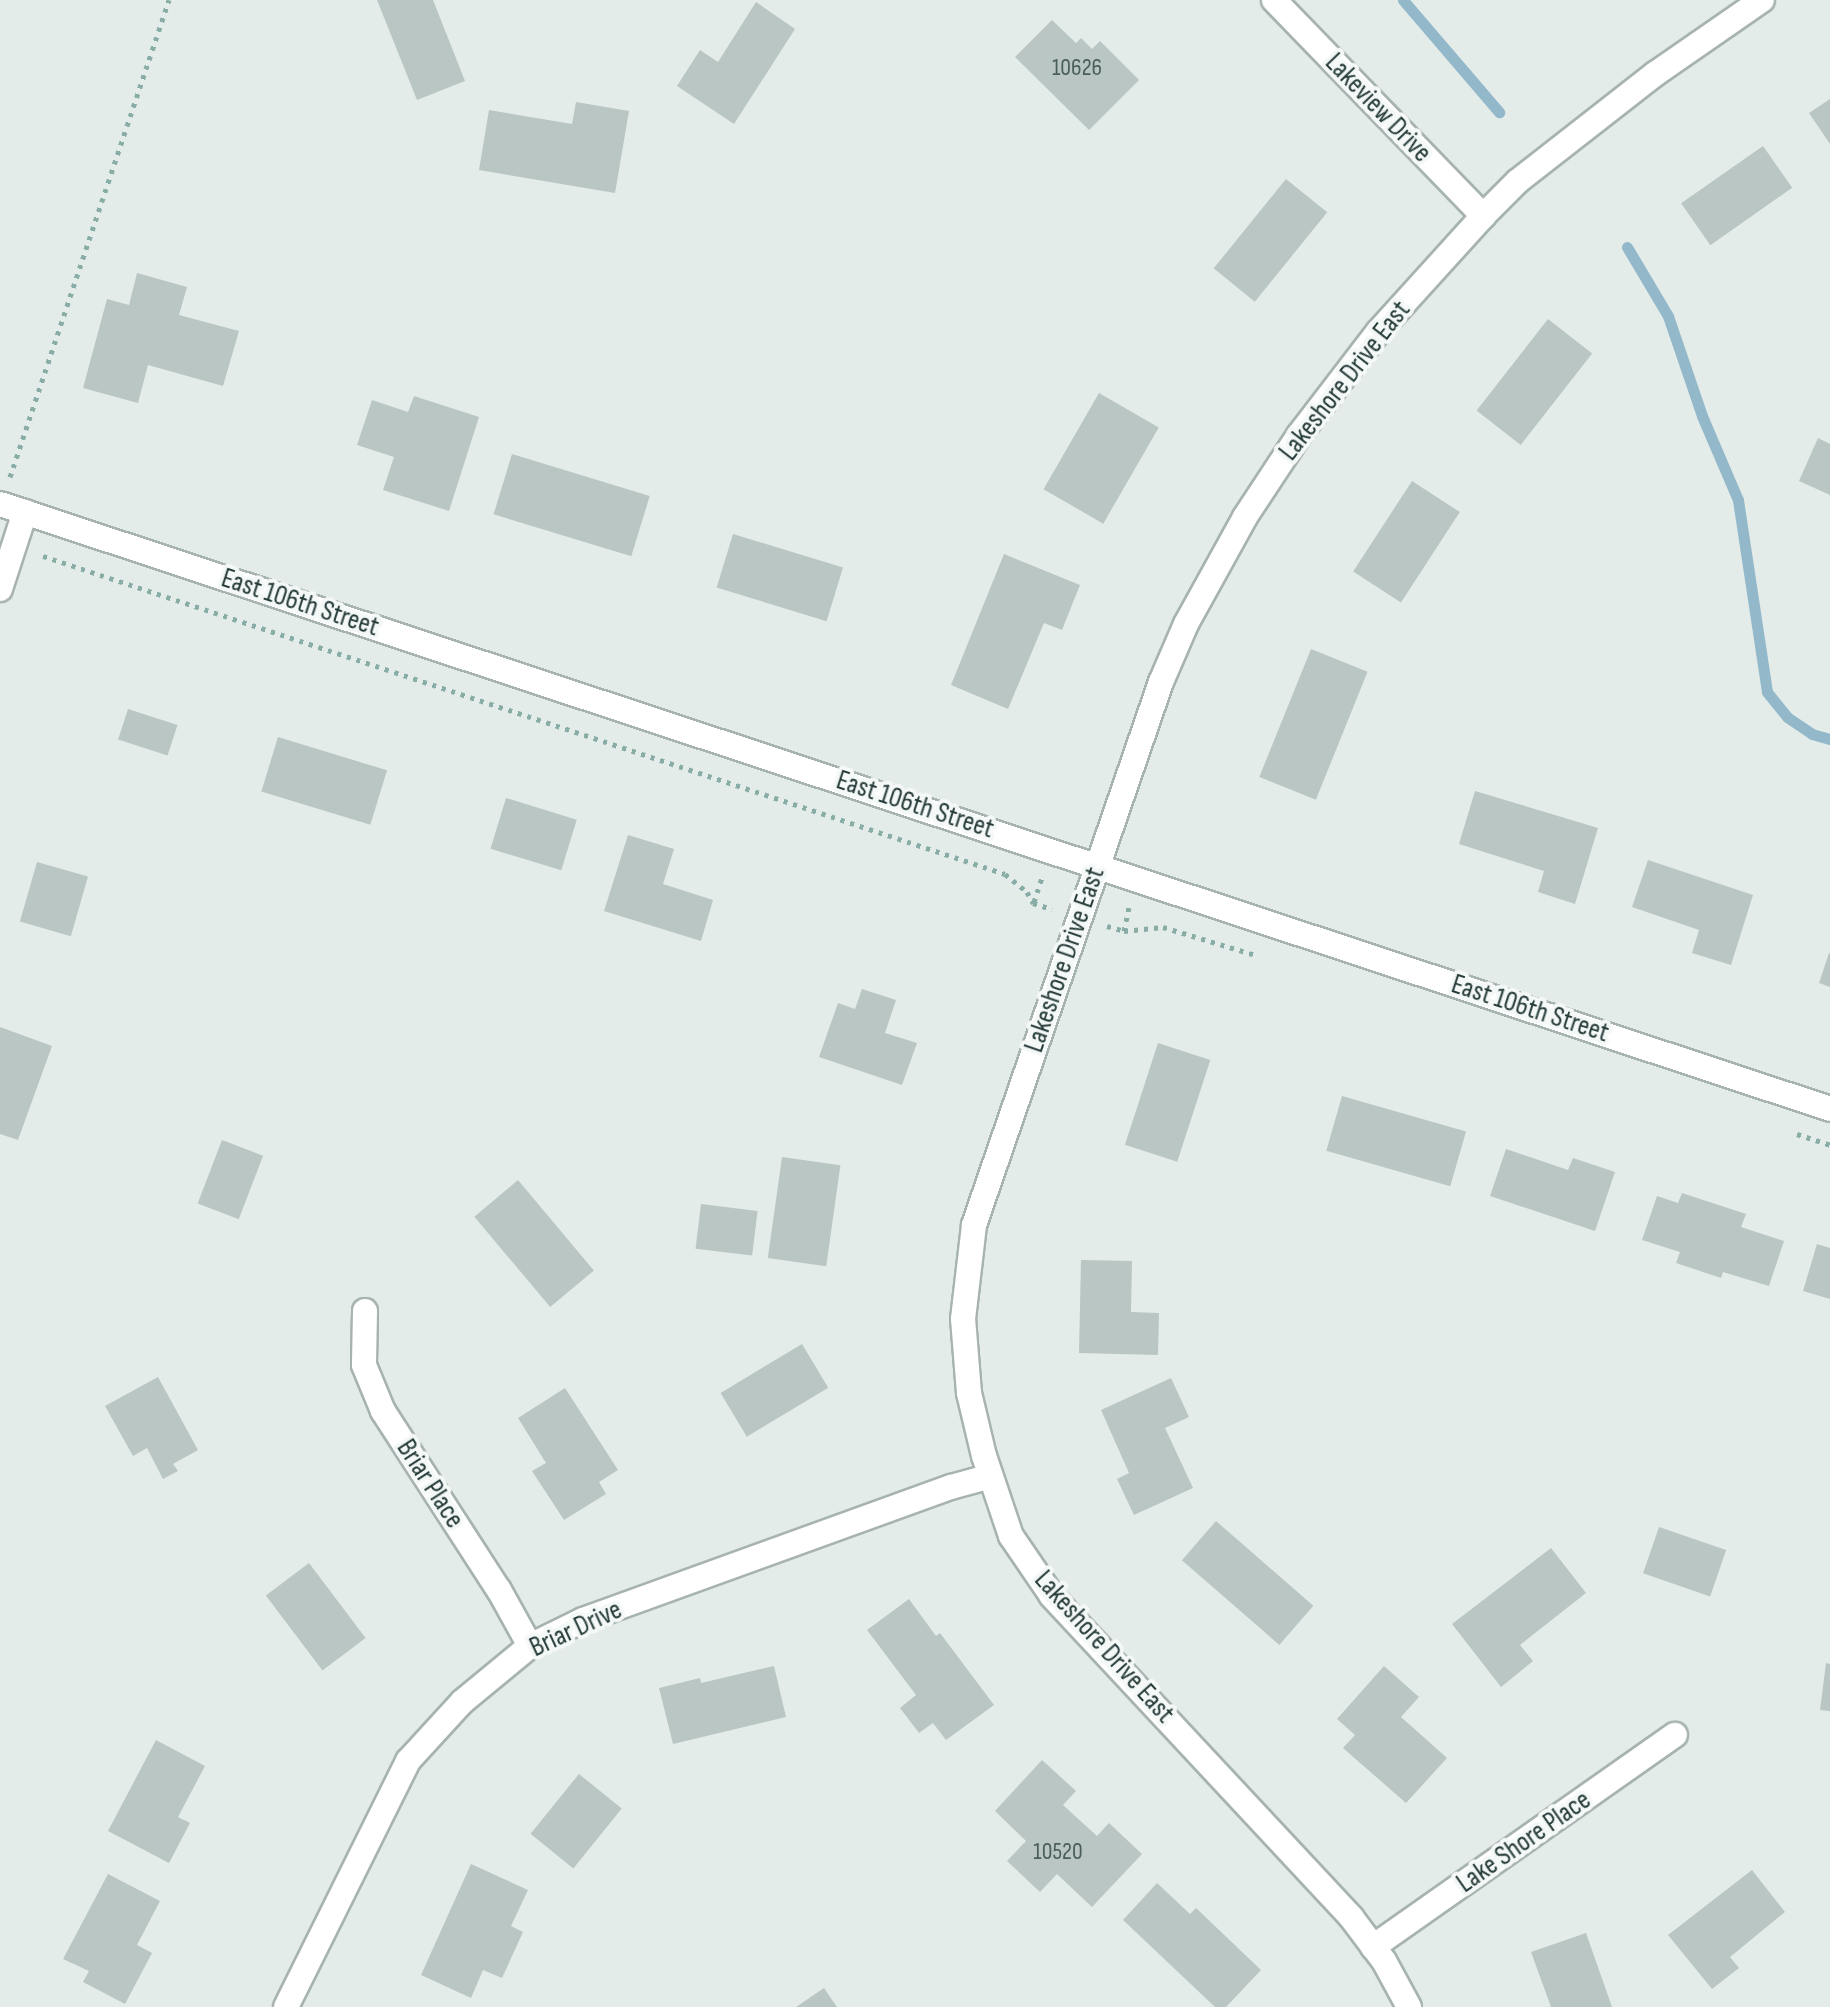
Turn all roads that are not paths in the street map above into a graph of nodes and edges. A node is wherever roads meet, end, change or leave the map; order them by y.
1 (1274, 0) edge
2 (1762, 0) edge
3 (1483, 216) junction
4 (0, 504) edge
5 (31, 514) junction
6 (0, 589) edge
7 (1097, 866) junction
8 (1830, 1109) edge
9 (365, 1311) dead end
10 (991, 1476) junction
11 (530, 1646) junction
12 (1675, 1735) dead end
13 (1373, 1947) junction
14 (286, 2007) edge
15 (1409, 2007) edge

1 - 3 street, Lakeview Drive
2 - 3 street, Lakeshore Drive East
3 - 7 street, Lakeshore Drive East
4 - 5 street, East 106th Street
5 - 6 street
5 - 7 street, East 106th Street
7 - 8 street, East 106th Street
7 - 10 street, Lakeshore Drive East
9 - 11 street, Briar Place
10 - 11 street, Briar Drive
10 - 13 street, Lakeshore Drive East
11 - 14 street, Briar Drive
12 - 13 street, Lake Shore Place
13 - 15 street, Lakeshore Drive East

